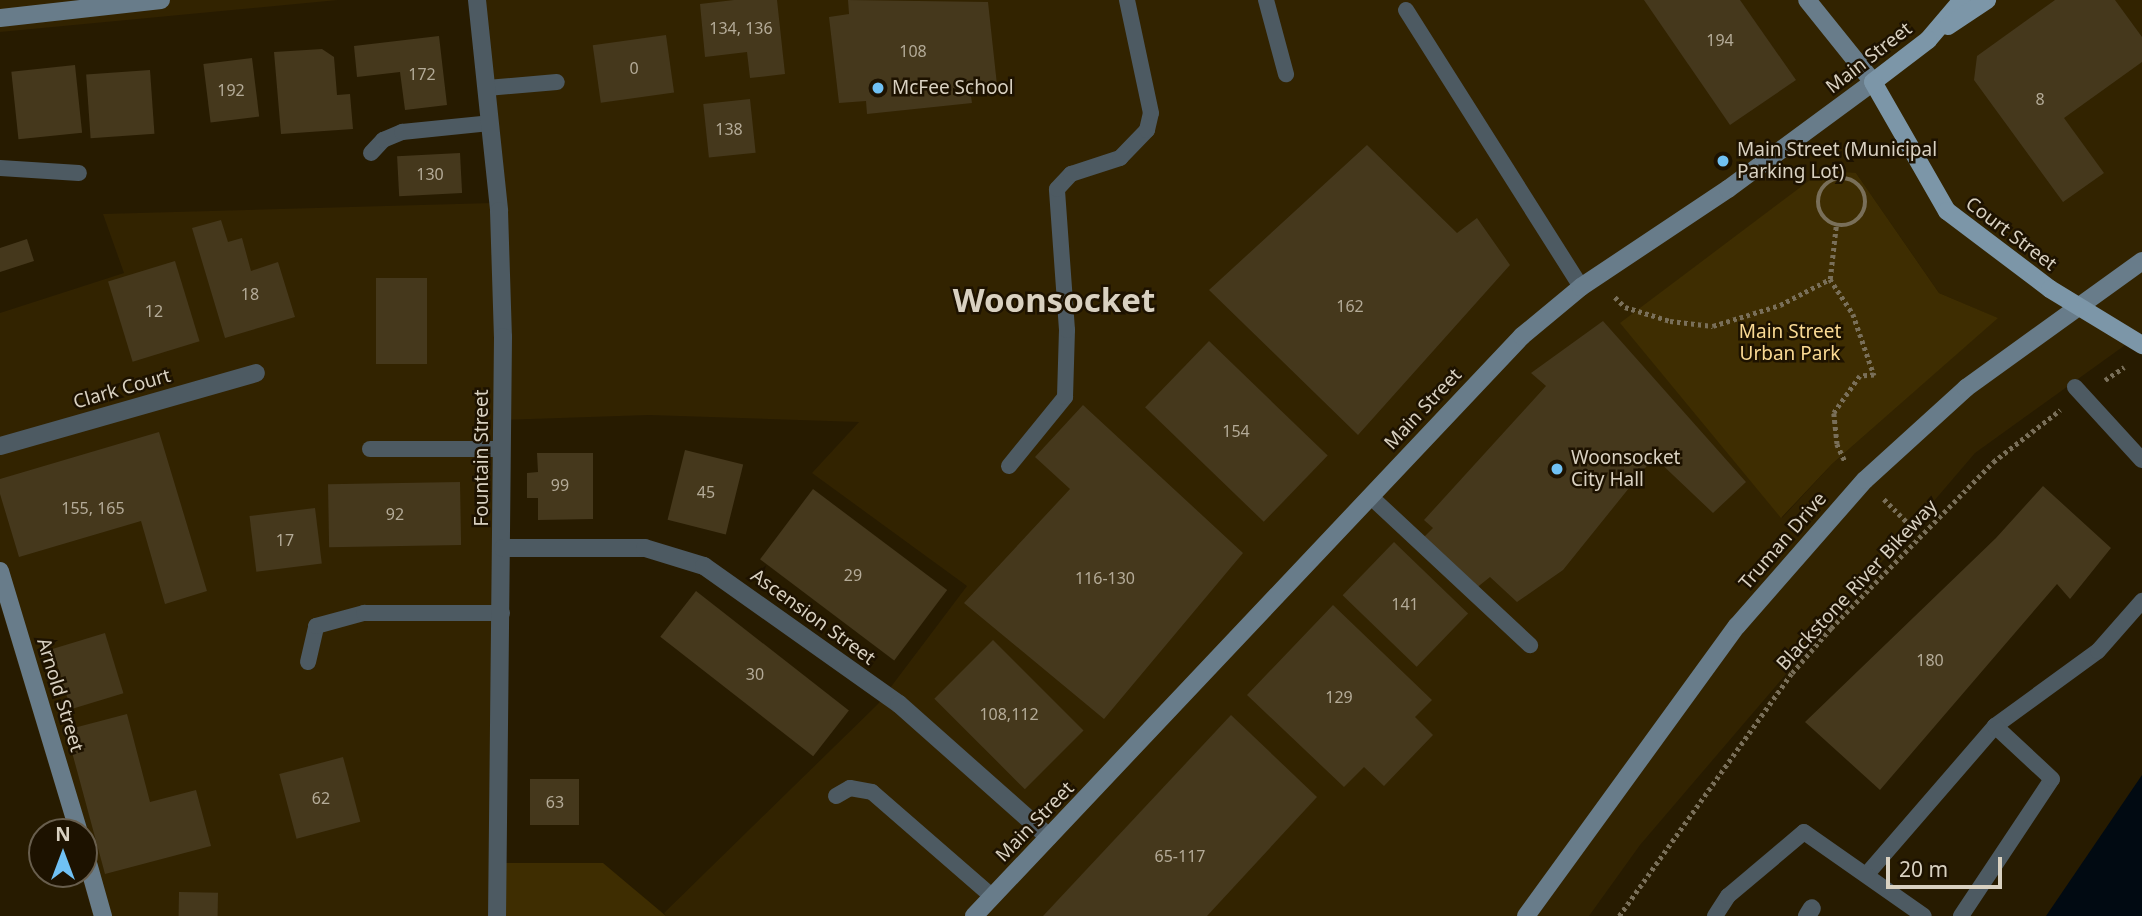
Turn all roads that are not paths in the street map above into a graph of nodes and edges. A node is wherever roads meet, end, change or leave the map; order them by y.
1 (161, 0) edge
2 (477, 0) edge
3 (1127, 0) edge
4 (1266, 0) edge
5 (1807, 0) edge
6 (1962, 0) edge
7 (1987, 0) edge
8 (35, 7) edge
9 (1406, 10) dead end
10 (0, 18) edge
11 (1928, 40) junction
12 (1286, 74) dead end
13 (557, 82) dead end
14 (1873, 82) junction
15 (487, 88) junction
16 (490, 123) junction
17 (371, 153) dead end
18 (0, 167) edge
19 (79, 173) dead end
20 (2142, 261) edge
21 (1588, 283) junction
22 (2138, 353) edge
23 (256, 373) dead end
24 (2079, 391) road end
25 (0, 446) edge
26 (370, 449) dead end
27 (502, 449) junction
28 (2142, 460) edge
29 (1009, 466) dead end
30 (1370, 496) junction
31 (503, 548) junction
32 (0, 571) edge
33 (2142, 601) edge
34 (502, 613) junction
35 (1530, 645) dead end
36 (308, 662) dead end
37 (1995, 726) junction
38 (836, 796) dead end
39 (75, 818) edge
40 (1049, 837) junction
41 (1867, 874) junction
42 (95, 888) edge
43 (993, 897) junction
44 (103, 916) edge
45 (497, 916) edge
46 (974, 916) edge
47 (1526, 916) edge
48 (1715, 916) edge
49 (1924, 916) edge
50 (1961, 916) edge

1 - 8 main road
2 - 15 street, Fountain Street
3 - 29 lane
4 - 12 lane
5 - 14 main road
6 - 11 main road, Main Street
7 - 11 main road
8 - 10 main road
9 - 21 lane
11 - 14 main road, Main Street
13 - 15 lane
14 - 21 main road, Main Street
14 - 22 main road, Court Street, bridge
15 - 16 street, Fountain Street
16 - 17 lane
16 - 27 street, Fountain Street
18 - 19 lane
20 - 47 main road, Truman Drive
21 - 30 main road, Main Street
23 - 25 street, Clark Court
24 - 28 lane
26 - 27 lane
27 - 31 street, Fountain Street
30 - 35 lane
30 - 40 main road, Main Street
31 - 34 street, Fountain Street
31 - 40 street, Ascension Street
32 - 39 main road, Arnold Street
33 - 37 lane
34 - 36 lane
34 - 45 street, Fountain Street
37 - 41 lane
37 - 50 lane
38 - 43 lane
40 - 43 main road, Main Street
41 - 48 lane
41 - 49 lane
42 - 44 main road
43 - 46 main road, Main Street

